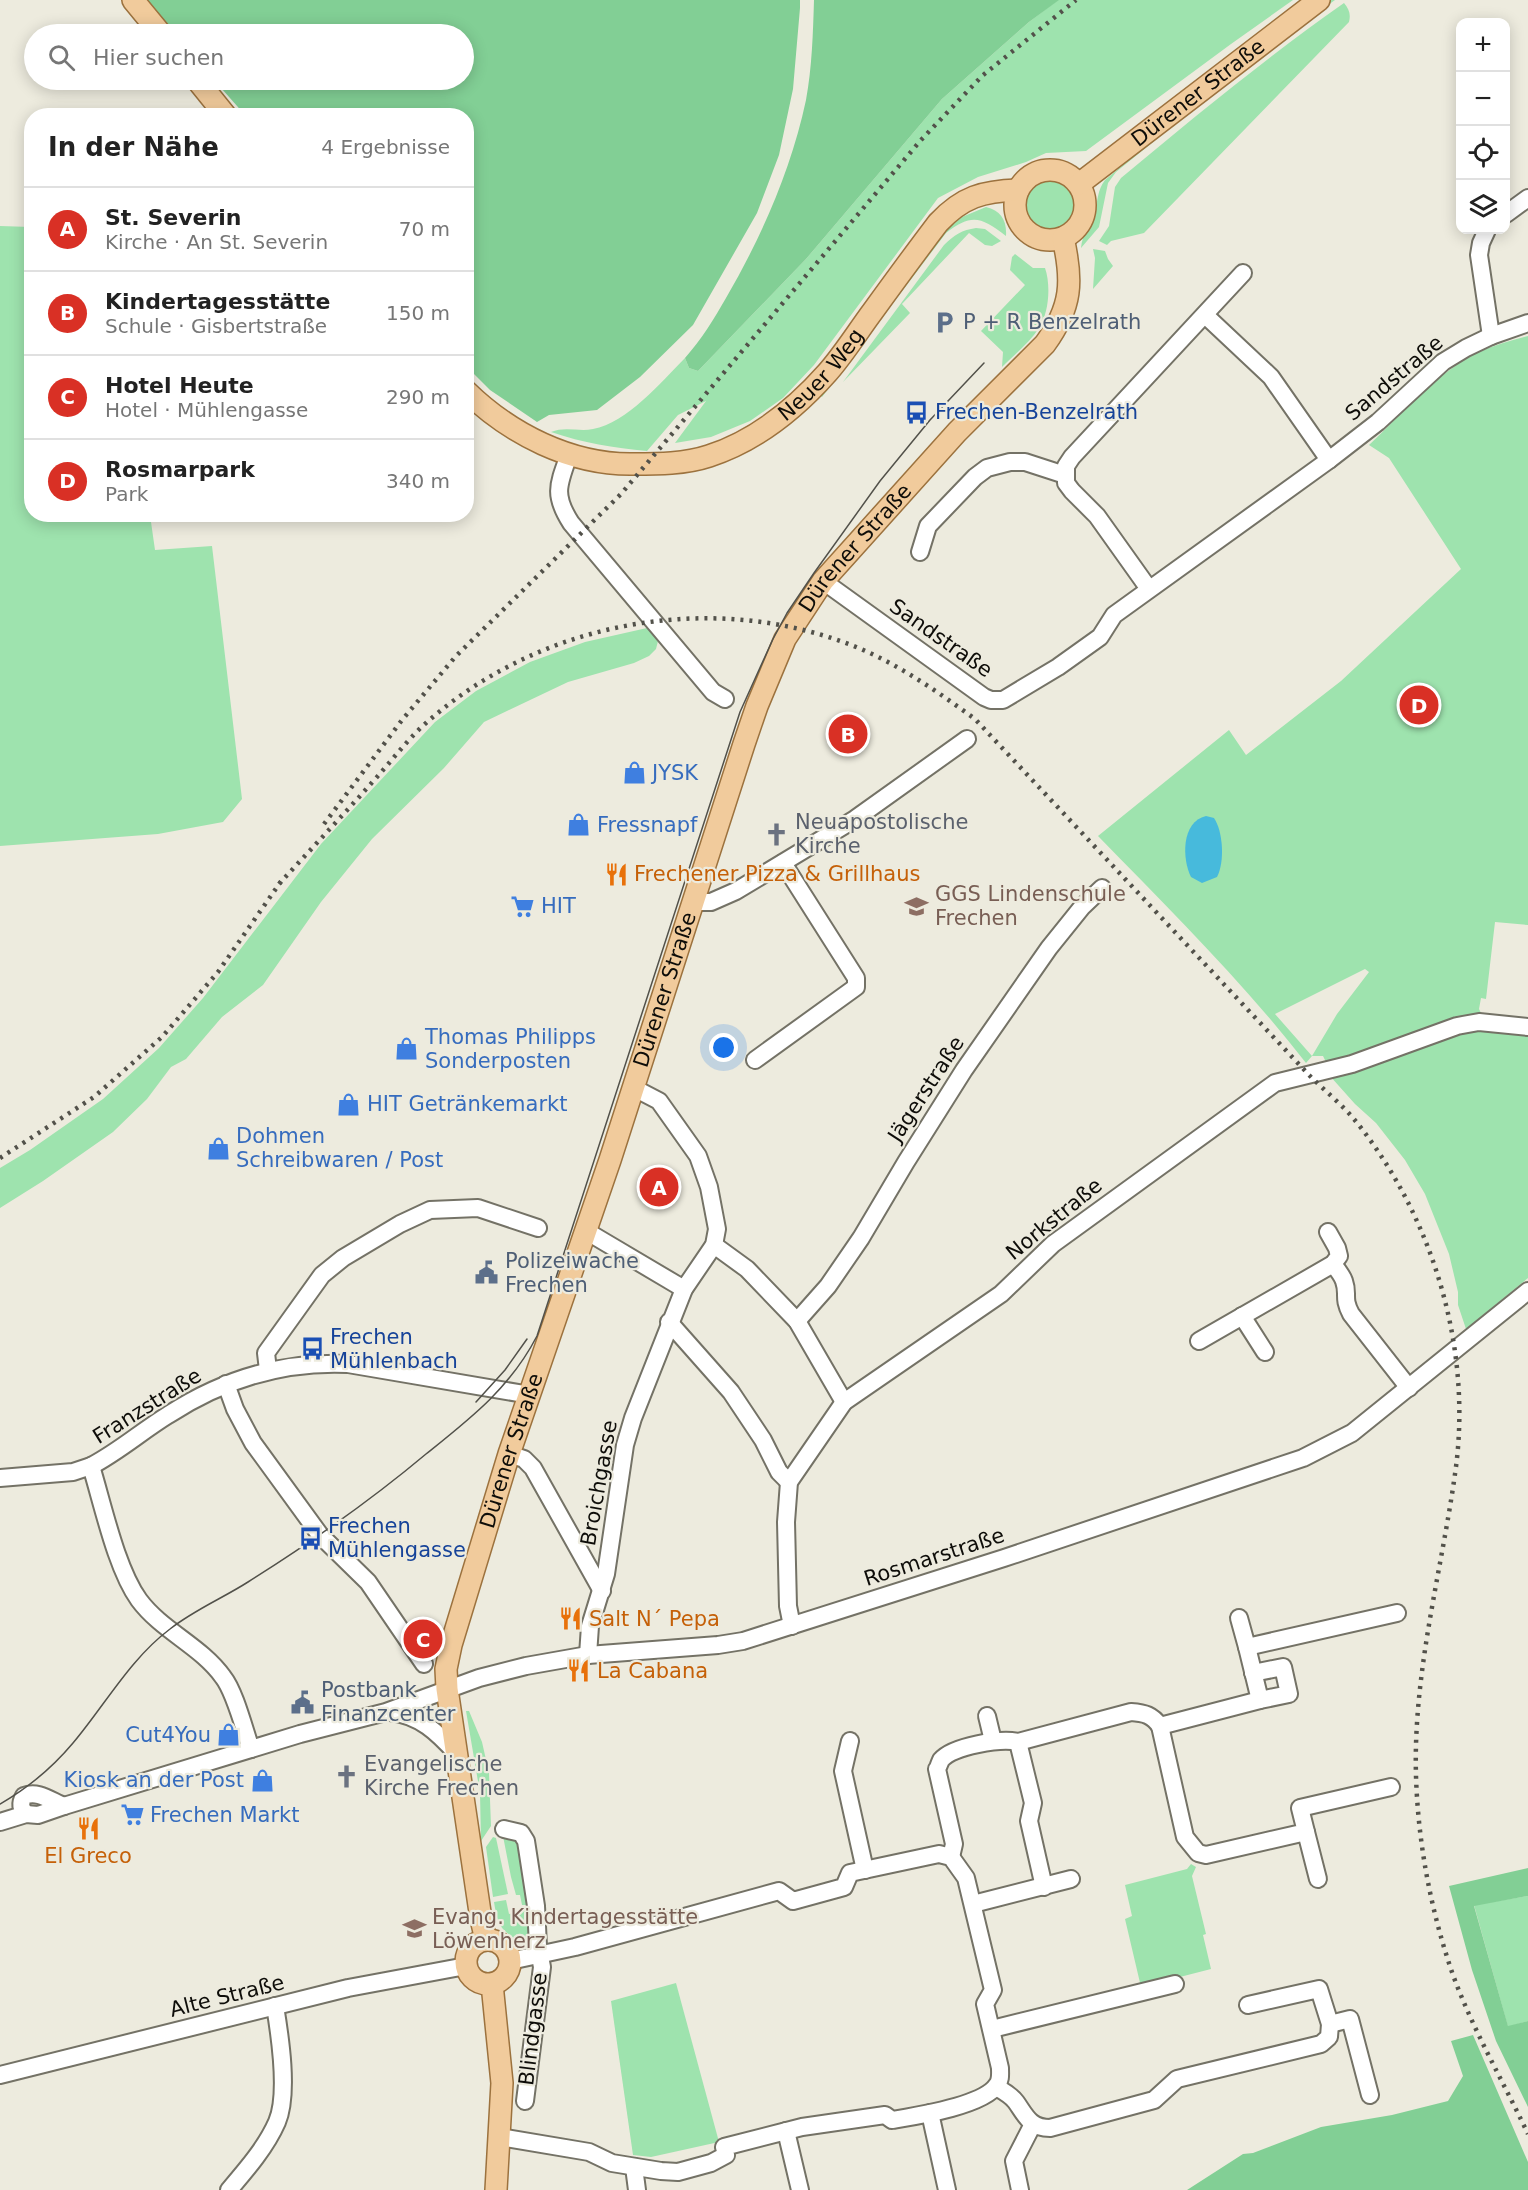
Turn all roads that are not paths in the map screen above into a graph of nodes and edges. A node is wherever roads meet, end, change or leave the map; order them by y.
1 (133, 0) edge
2 (1318, 0) edge
3 (153, 24) edge
4 (205, 90) edge
5 (220, 108) edge
6 (1078, 184) junction
7 (1018, 190) junction
8 (1528, 198) edge
9 (1510, 210) edge
10 (1485, 234) edge
11 (1063, 238) junction
12 (1244, 273) dead end
13 (1205, 315) junction
14 (1528, 324) edge
15 (1491, 336) junction
16 (474, 398) edge
17 (569, 455) junction
18 (1329, 460) junction
19 (1065, 475) junction
20 (920, 552) dead end
21 (823, 581) junction
22 (1149, 589) junction
23 (725, 699) dead end
24 (967, 739) dead end
25 (783, 863) junction
26 (1102, 888) dead end
27 (693, 899) junction
28 (1528, 1027) edge
29 (755, 1060) dead end
30 (634, 1088) junction
31 (538, 1228) dead end
32 (586, 1231) junction
33 (1328, 1232) dead end
34 (714, 1245) junction
35 (1333, 1264) junction
36 (684, 1289) junction
37 (1528, 1291) edge
38 (1242, 1316) junction
39 (797, 1321) junction
40 (669, 1323) junction
41 (1199, 1341) dead end
42 (1265, 1352) dead end
43 (268, 1370) junction
44 (226, 1384) junction
45 (1409, 1388) junction
46 (530, 1395) junction
47 (844, 1402) junction
48 (509, 1454) junction
49 (91, 1466) junction
50 (0, 1478) edge
51 (789, 1482) junction
52 (602, 1591) junction
53 (1397, 1613) dead end
54 (1239, 1618) dead end
55 (792, 1626) junction
56 (1246, 1647) junction
57 (588, 1655) junction
58 (424, 1664) dead end
59 (1253, 1673) junction
60 (447, 1689) junction
61 (1260, 1700) junction
62 (386, 1712) junction
63 (987, 1716) dead end
64 (1160, 1726) junction
65 (850, 1741) dead end
66 (993, 1741) junction
67 (1018, 1742) junction
68 (251, 1749) junction
69 (457, 1754) junction
70 (1392, 1787) dead end
71 (0, 1822) edge
72 (504, 1829) dead end
73 (1306, 1832) junction
74 (951, 1857) junction
75 (865, 1870) junction
76 (1071, 1879) dead end
77 (1318, 1879) dead end
78 (1044, 1887) junction
79 (973, 1904) junction
80 (486, 1940) junction
81 (540, 1956) junction
82 (510, 1961) junction
83 (466, 1966) junction
84 (492, 1984) junction
85 (1175, 1984) dead end
86 (1248, 2005) dead end
87 (275, 2006) junction
88 (1330, 2024) junction
89 (992, 2030) junction
90 (0, 2075) edge
91 (996, 2087) junction
92 (1370, 2096) dead end
93 (525, 2101) dead end
94 (930, 2113) junction
95 (1033, 2124) junction
96 (786, 2131) junction
97 (500, 2137) junction
98 (634, 2167) junction
99 (229, 2190) edge
100 (496, 2190) edge
101 (637, 2190) edge
102 (800, 2190) edge
103 (947, 2190) edge
104 (1020, 2190) edge

1 - 3 main road
2 - 6 main road, Dürener Straße
4 - 5 main road
6 - 7 main road
6 - 11 main road
7 - 11 main road
7 - 17 main road, Neuer Weg
8 - 9 street
10 - 15 street
11 - 21 main road, Dürener Straße
12 - 13 street
13 - 18 street
13 - 19 street
14 - 15 street, Sandstraße
15 - 18 street, Sandstraße
16 - 17 main road, Neuer Weg
17 - 23 street
18 - 22 street, Sandstraße
19 - 20 street
19 - 22 street
21 - 22 street, Sandstraße
21 - 27 main road, Dürener Straße
24 - 25 street
25 - 27 street
25 - 29 street
26 - 39 street, Jägerstraße
27 - 30 main road, Dürener Straße
28 - 47 street, Norkstraße
30 - 32 main road, Dürener Straße
30 - 34 street
31 - 43 street
32 - 36 street
32 - 46 main road, Dürener Straße
33 - 35 street
34 - 36 street, Broichgasse
34 - 39 street
35 - 38 street
35 - 45 street
36 - 40 street, Broichgasse
37 - 45 street, Rosmarstraße
38 - 41 street
38 - 42 street
39 - 47 street
40 - 51 street
40 - 52 street, Broichgasse
43 - 44 street, Franzstraße
43 - 46 street, Franzstraße
44 - 49 street, Franzstraße
44 - 58 street
45 - 55 street, Rosmarstraße
46 - 48 main road, Dürener Straße
47 - 51 street, Norkstraße
48 - 52 street
48 - 60 main road, Dürener Straße
49 - 50 street, Franzstraße
49 - 68 street
51 - 55 street
52 - 57 street, Broichgasse
53 - 56 street
54 - 56 street
55 - 57 street, Rosmarstraße
56 - 59 street
57 - 60 street, Rosmarstraße
59 - 61 street
59 - 61 street
60 - 62 street, Rosmarstraße
60 - 69 main road
61 - 64 street
62 - 68 street, Rosmarstraße
62 - 69 street
63 - 66 street
64 - 67 street
64 - 73 street
65 - 75 street
66 - 67 street
66 - 74 street
67 - 78 street
68 - 71 street, Rosmarstraße
69 - 80 main road
70 - 73 street
72 - 81 street, Blindgasse
73 - 77 street
74 - 75 street
74 - 79 street
75 - 81 street
76 - 78 street
78 - 79 street
79 - 89 street
80 - 82 main road
80 - 83 main road
81 - 82 street
81 - 93 street, Blindgasse
82 - 84 main road
83 - 84 main road
83 - 87 street, Alte Straße
84 - 97 main road, Blindgasse
85 - 89 street
86 - 88 street
87 - 90 street, Alte Straße
87 - 99 street
88 - 92 street
88 - 95 street
89 - 91 street
91 - 94 street
91 - 95 street
94 - 96 street
94 - 103 street
95 - 104 street
96 - 98 street
96 - 102 street
97 - 98 street
97 - 100 main road, Blindgasse
98 - 101 street

